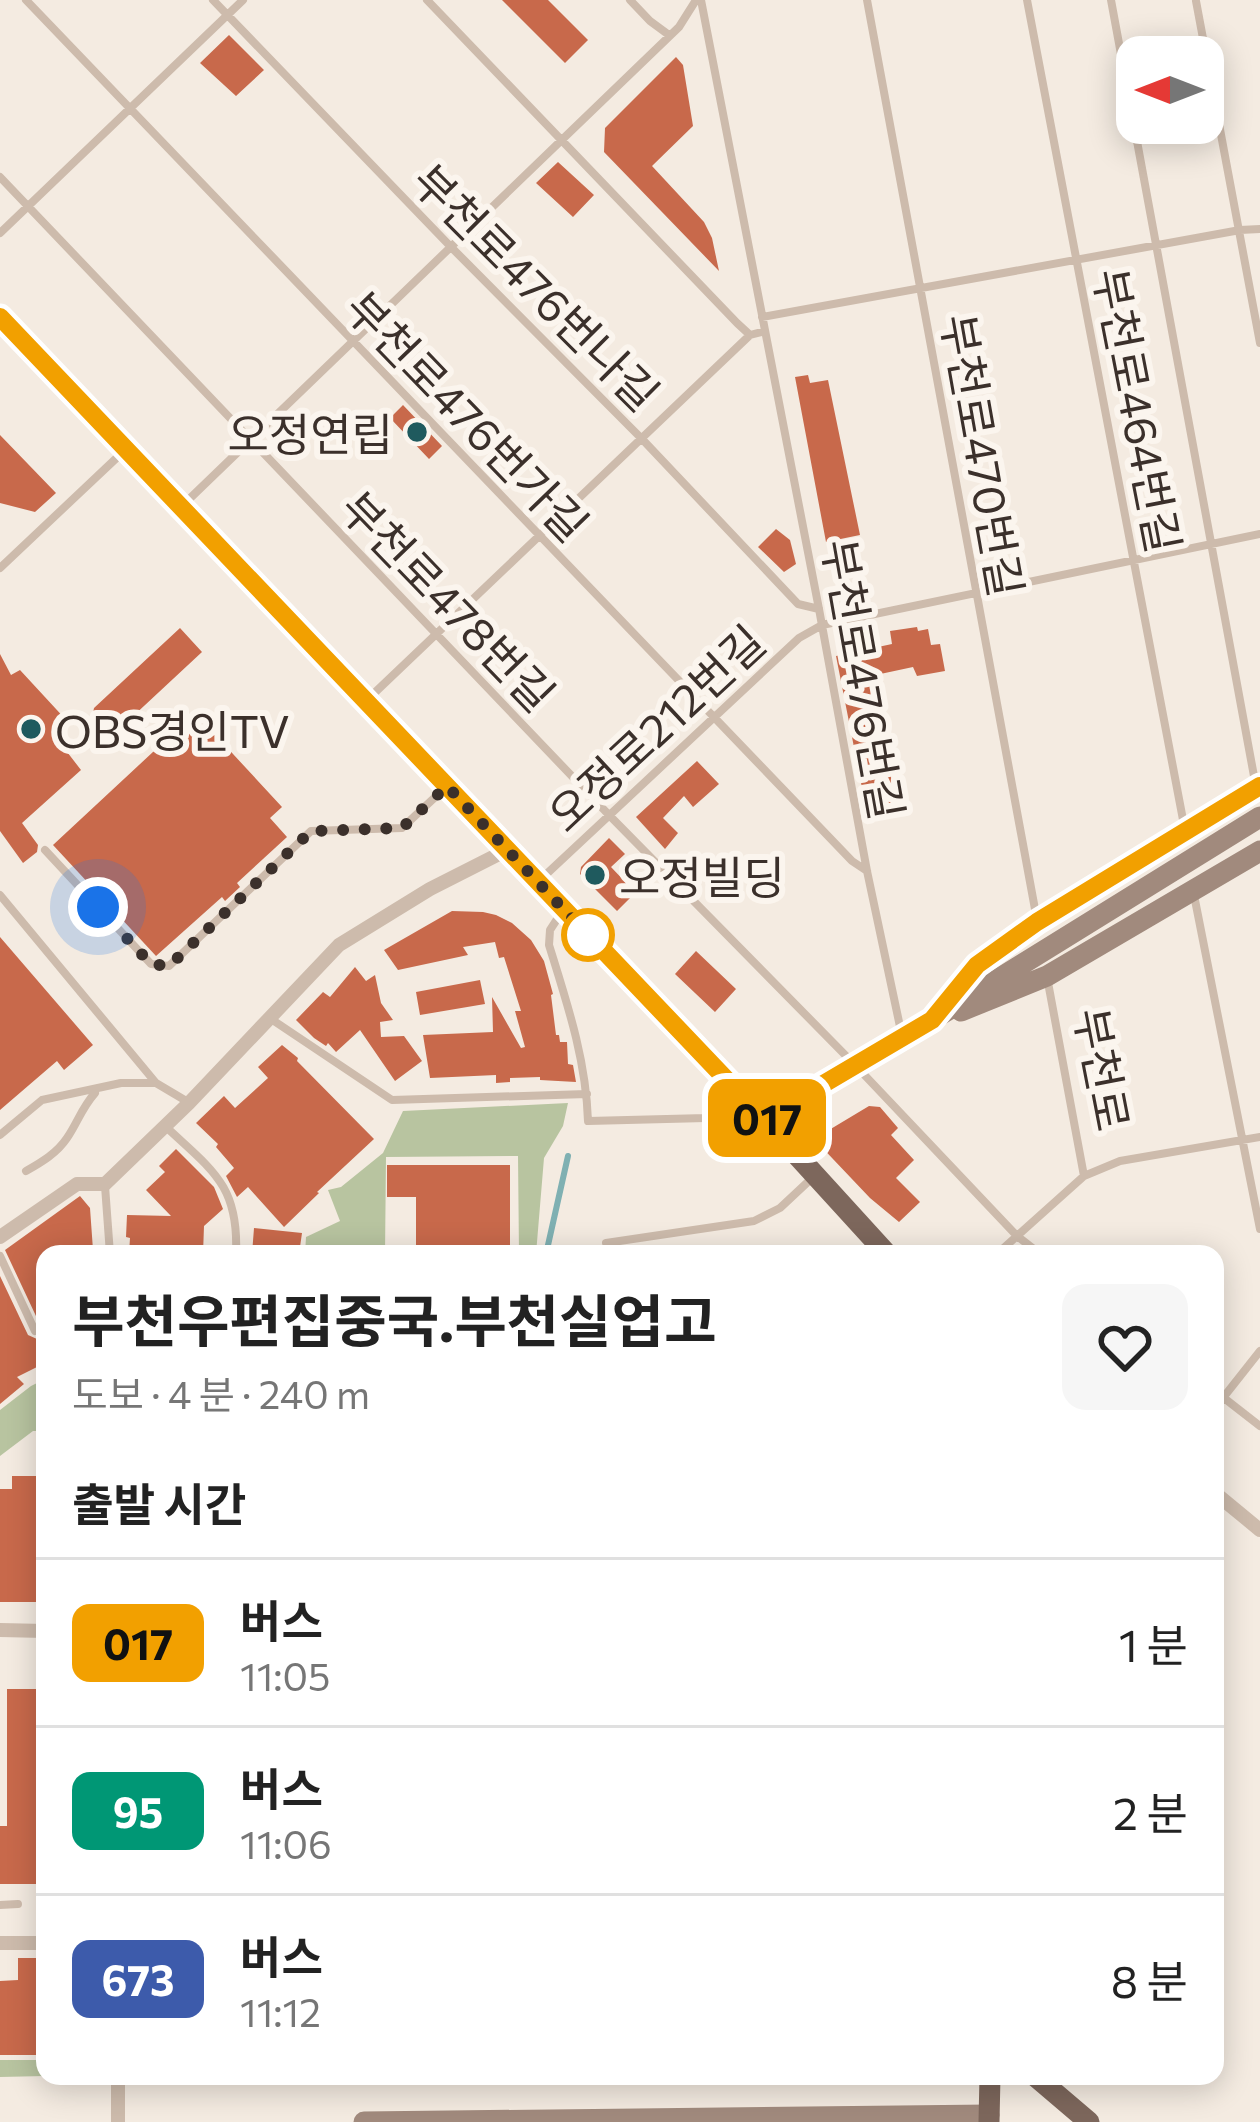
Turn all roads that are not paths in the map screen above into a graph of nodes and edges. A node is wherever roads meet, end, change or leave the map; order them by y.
1 (26, 0) edge
2 (213, 0) edge
3 (243, 0) edge
4 (427, 0) edge
5 (630, 0) edge
6 (699, 0) edge
7 (867, 0) edge
8 (1027, 0) edge
9 (1111, 0) edge
10 (1196, 1) edge
11 (226, 15) junction
12 (669, 35) junction
13 (131, 107) junction
14 (560, 140) junction
15 (0, 177) edge
16 (29, 207) junction
17 (1260, 229) edge
18 (1240, 230) junction
19 (0, 233) edge
20 (1156, 245) junction
21 (451, 247) junction
22 (1076, 260) junction
23 (920, 288) junction
24 (0, 317) edge
25 (762, 317) junction
26 (765, 331) junction
27 (750, 335) junction
28 (352, 342) junction
29 (1260, 343) edge
30 (642, 439) junction
31 (250, 440) junction
32 (126, 449) junction
33 (181, 507) junction
34 (1260, 534) edge
35 (539, 536) junction
36 (1211, 544) junction
37 (1134, 560) junction
38 (0, 568) edge
39 (976, 593) junction
40 (819, 609) junction
41 (822, 625) junction
42 (437, 634) junction
43 (366, 701) junction
44 (713, 717) junction
45 (447, 786) junction
46 (1258, 788) edge
47 (609, 815) junction
48 (1253, 822) edge
49 (1184, 832) junction
50 (45, 850) dead end
51 (507, 850) junction
52 (1260, 851) edge
53 (867, 871) junction
54 (538, 882) junction
55 (1193, 892) junction
56 (0, 895) edge
57 (563, 909) junction
58 (1037, 922) junction
59 (1047, 976) junction
60 (269, 1017) junction
61 (932, 1020) junction
62 (902, 1038) junction
63 (854, 1065) junction
64 (156, 1084) junction
65 (97, 1090) junction
66 (587, 1094) junction
67 (189, 1103) junction
68 (760, 1115) junction
69 (165, 1126) junction
70 (0, 1135) edge
71 (1260, 1137) edge
72 (1243, 1141) junction
73 (26, 1171) dead end
74 (815, 1175) junction
75 (1084, 1176) junction
76 (105, 1184) junction
77 (1260, 1229) edge
78 (1017, 1236) junction
79 (0, 1237) edge
80 (607, 1243) dead end
81 (109, 1245) edge
82 (236, 1245) edge
83 (879, 1245) edge
84 (1008, 1245) edge
85 (1028, 1245) edge
86 (0, 1256) edge
87 (35, 1330) dead end
88 (1260, 1351) edge
89 (1224, 1389) edge
90 (1224, 1398) edge
91 (1260, 1426) edge
92 (1224, 1500) edge
93 (1260, 1530) edge
94 (0, 1630) edge
95 (36, 1631) edge
96 (18, 1904) dead end
97 (0, 1905) edge
98 (36, 1942) edge
99 (0, 1943) edge
100 (118, 2085) edge
101 (991, 2085) edge
102 (1046, 2085) edge
103 (676, 2120) edge
104 (996, 2120) edge
105 (118, 2122) edge
106 (364, 2122) edge
107 (1089, 2122) edge

1 - 13 lane, 부천로476번가길
2 - 11 lane, 부천로476번나길
3 - 11 lane
4 - 14 lane
5 - 12 lane
6 - 12 lane
6 - 25 lane, 부천로476번길
7 - 23 lane, 부천로470번길
8 - 22 lane, 부천로464번길
9 - 20 lane
10 - 18 lane
11 - 13 lane
11 - 21 lane, 부천로476번나길
12 - 14 lane
13 - 16 lane
13 - 28 lane, 부천로476번가길
14 - 21 lane
14 - 27 lane
15 - 16 lane, 부천로478번길
16 - 19 lane
16 - 31 lane, 부천로478번길
17 - 18 lane
18 - 20 lane
18 - 29 lane
20 - 22 lane
20 - 36 lane
21 - 28 lane
21 - 30 lane, 부천로476번나길
22 - 23 lane
22 - 37 lane, 부천로464번길
23 - 25 lane
23 - 39 lane, 부천로470번길
24 - 32 main road
25 - 26 lane, 부천로476번길
26 - 27 lane
26 - 40 lane, 부천로476번길
27 - 30 lane
28 - 31 lane
28 - 35 lane, 부천로476번가길
30 - 35 lane
30 - 40 lane, 부천로476번나길
31 - 33 lane
31 - 42 lane, 부천로478번길
32 - 33 main road
32 - 38 lane
33 - 43 main road
34 - 36 lane
35 - 42 lane
35 - 44 lane, 부천로476번가길
36 - 37 lane
36 - 46 lane
37 - 39 lane
37 - 49 lane, 부천로464번길
39 - 41 lane
39 - 58 lane, 부천로470번길
40 - 41 lane, 부천로476번길
41 - 44 lane, 오정로212번길
41 - 53 lane, 부천로476번길
42 - 43 lane
42 - 47 lane, 부천로478번길
43 - 45 main road
44 - 47 lane, 오정로212번길
44 - 53 lane, 부천로476번가길
45 - 50 lane
45 - 51 main road
46 - 49 street
47 - 54 lane, 오정로212번길
47 - 63 lane, 부천로478번길
48 - 61 street, 부천로
49 - 58 street
51 - 54 main road
51 - 60 street
52 - 55 street
53 - 62 lane, 부천로476번길
54 - 57 main road
55 - 59 street
55 - 72 lane
56 - 64 lane
57 - 66 lane
57 - 68 main road
58 - 61 street
59 - 61 street
59 - 75 lane, 부천로
60 - 66 lane
60 - 67 street
61 - 62 street, 부천로
62 - 63 street, 부천로
63 - 68 street, 부천로
63 - 78 lane, 부천로478번길
64 - 65 lane
64 - 67 lane
65 - 70 lane
65 - 73 lane
66 - 68 lane
67 - 69 street
68 - 74 main road
69 - 76 street
69 - 82 lane
71 - 72 lane
72 - 75 lane
72 - 77 lane
74 - 80 lane
74 - 83 main road
75 - 78 lane
76 - 79 street
76 - 81 lane
78 - 84 lane
78 - 85 lane, 부천로478번길
86 - 87 lane
88 - 89 lane
90 - 91 lane
92 - 93 street
94 - 95 street
96 - 97 lane
98 - 99 street
100 - 105 street
101 - 104 main road
102 - 107 main road
103 - 104 street
103 - 106 street

